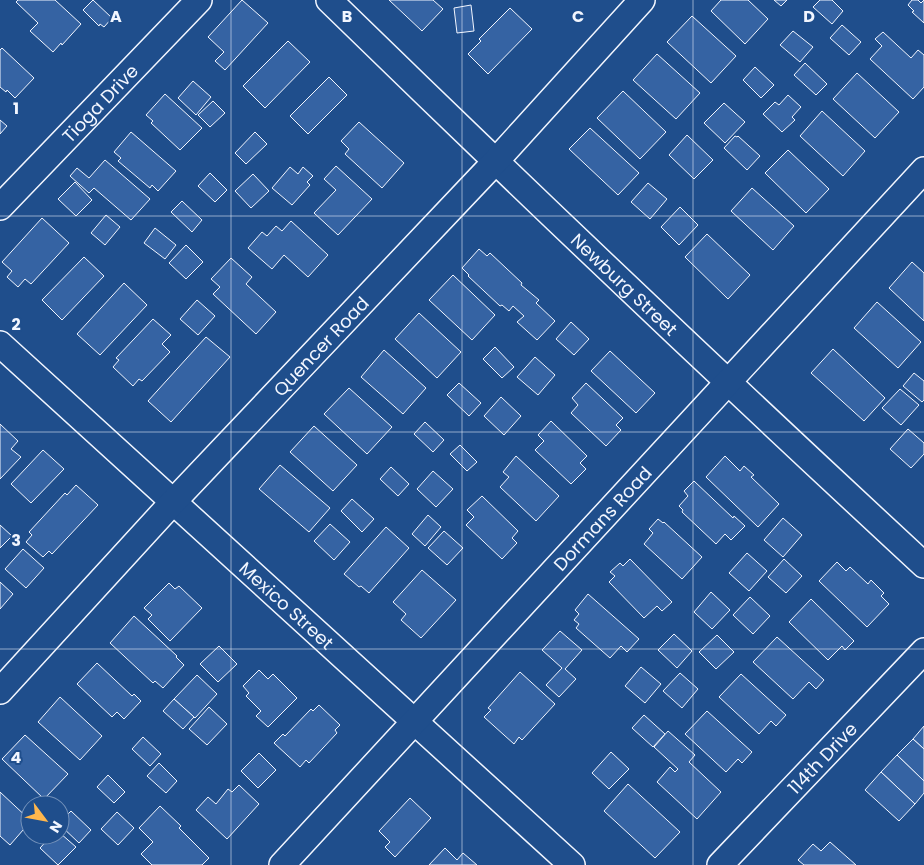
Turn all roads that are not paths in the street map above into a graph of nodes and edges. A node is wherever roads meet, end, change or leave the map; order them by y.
1 (199, 0) edge
2 (329, 0) edge
3 (633, 4) edge
4 (495, 162) junction
5 (924, 170) edge
6 (0, 207) edge
7 (0, 344) edge
8 (728, 383) junction
9 (173, 502) junction
10 (924, 565) edge
11 (924, 651) edge
12 (0, 691) edge
13 (414, 721) junction
14 (282, 865) edge
15 (572, 865) edge
16 (720, 865) edge

1 - 6 street, Tioga Drive
2 - 4 street, Newburg Street
3 - 4 street, Quencer Road
4 - 8 street, Newburg Street
4 - 9 street, Quencer Road
5 - 8 street, Dormans Road
7 - 9 street, Mexico Street
8 - 10 street, Newburg Street
8 - 13 street, Dormans Road
9 - 12 street, Quencer Road
9 - 13 street, Mexico Street
11 - 16 street, 114th Drive
13 - 14 street, Dormans Road
13 - 15 street, Mexico Street

